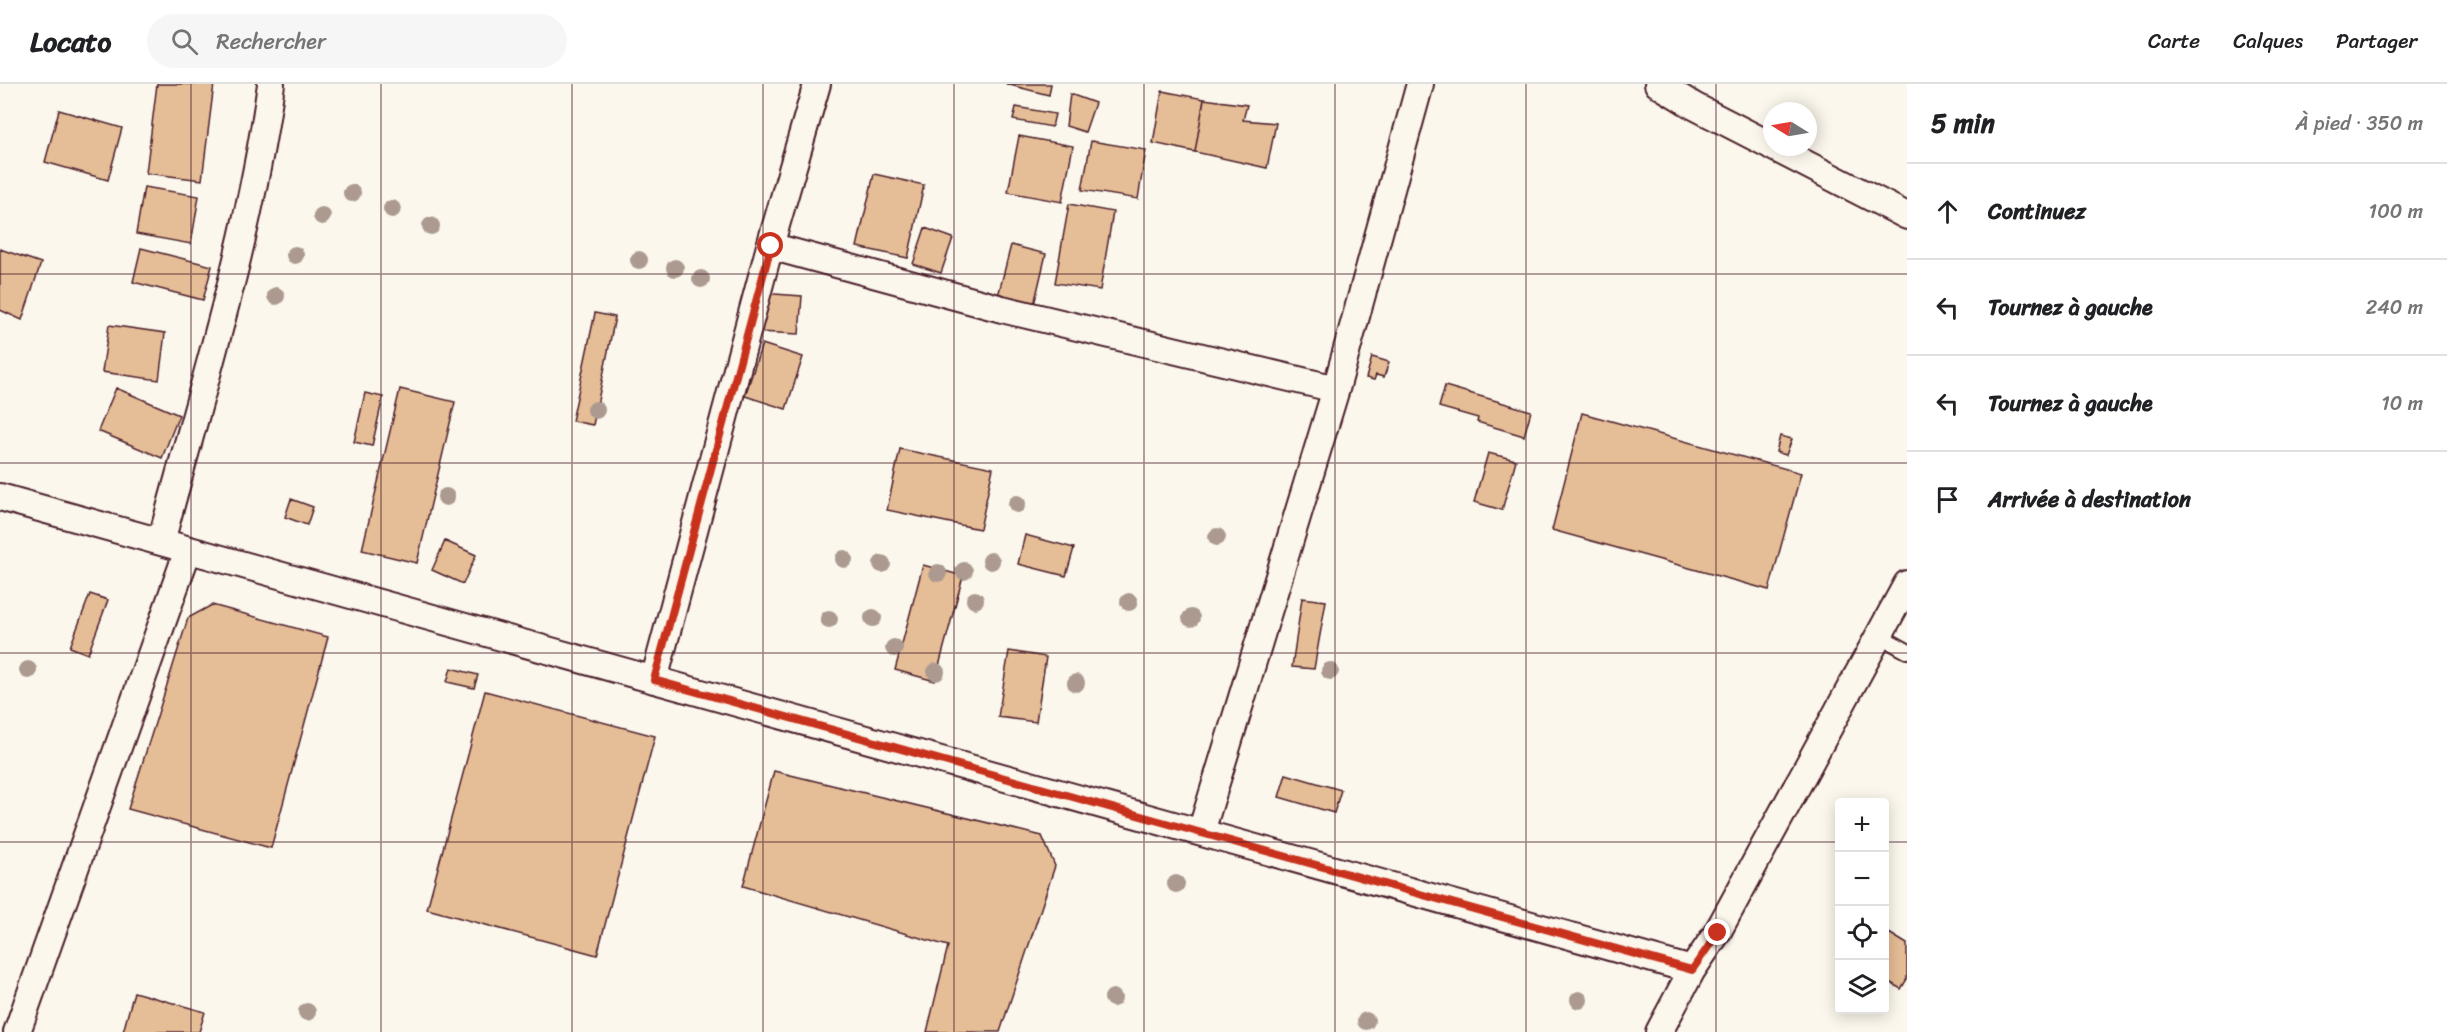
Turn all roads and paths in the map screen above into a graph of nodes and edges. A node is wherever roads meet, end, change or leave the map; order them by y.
1 (271, 84) edge
2 (818, 84) edge
3 (1420, 84) edge
4 (1658, 84) edge
5 (1763, 142) edge
6 (1790, 156) edge
7 (1907, 216) edge
8 (771, 246) junction
9 (1336, 389) junction
10 (0, 497) edge
11 (161, 542) junction
12 (188, 550) junction
13 (1907, 584) edge
14 (1878, 635) junction
15 (1907, 651) edge
16 (654, 680) junction
17 (1201, 832) junction
18 (1692, 970) junction
19 (17, 1032) edge
20 (1659, 1032) edge

1 - 11 street
2 - 8 street
3 - 9 street
4 - 5 street
6 - 7 street
8 - 9 street
8 - 16 street
9 - 17 street
10 - 11 street
11 - 12 street
12 - 16 street
12 - 19 street
13 - 14 street
14 - 15 lane
14 - 18 street
16 - 17 street
17 - 18 street
18 - 20 street

